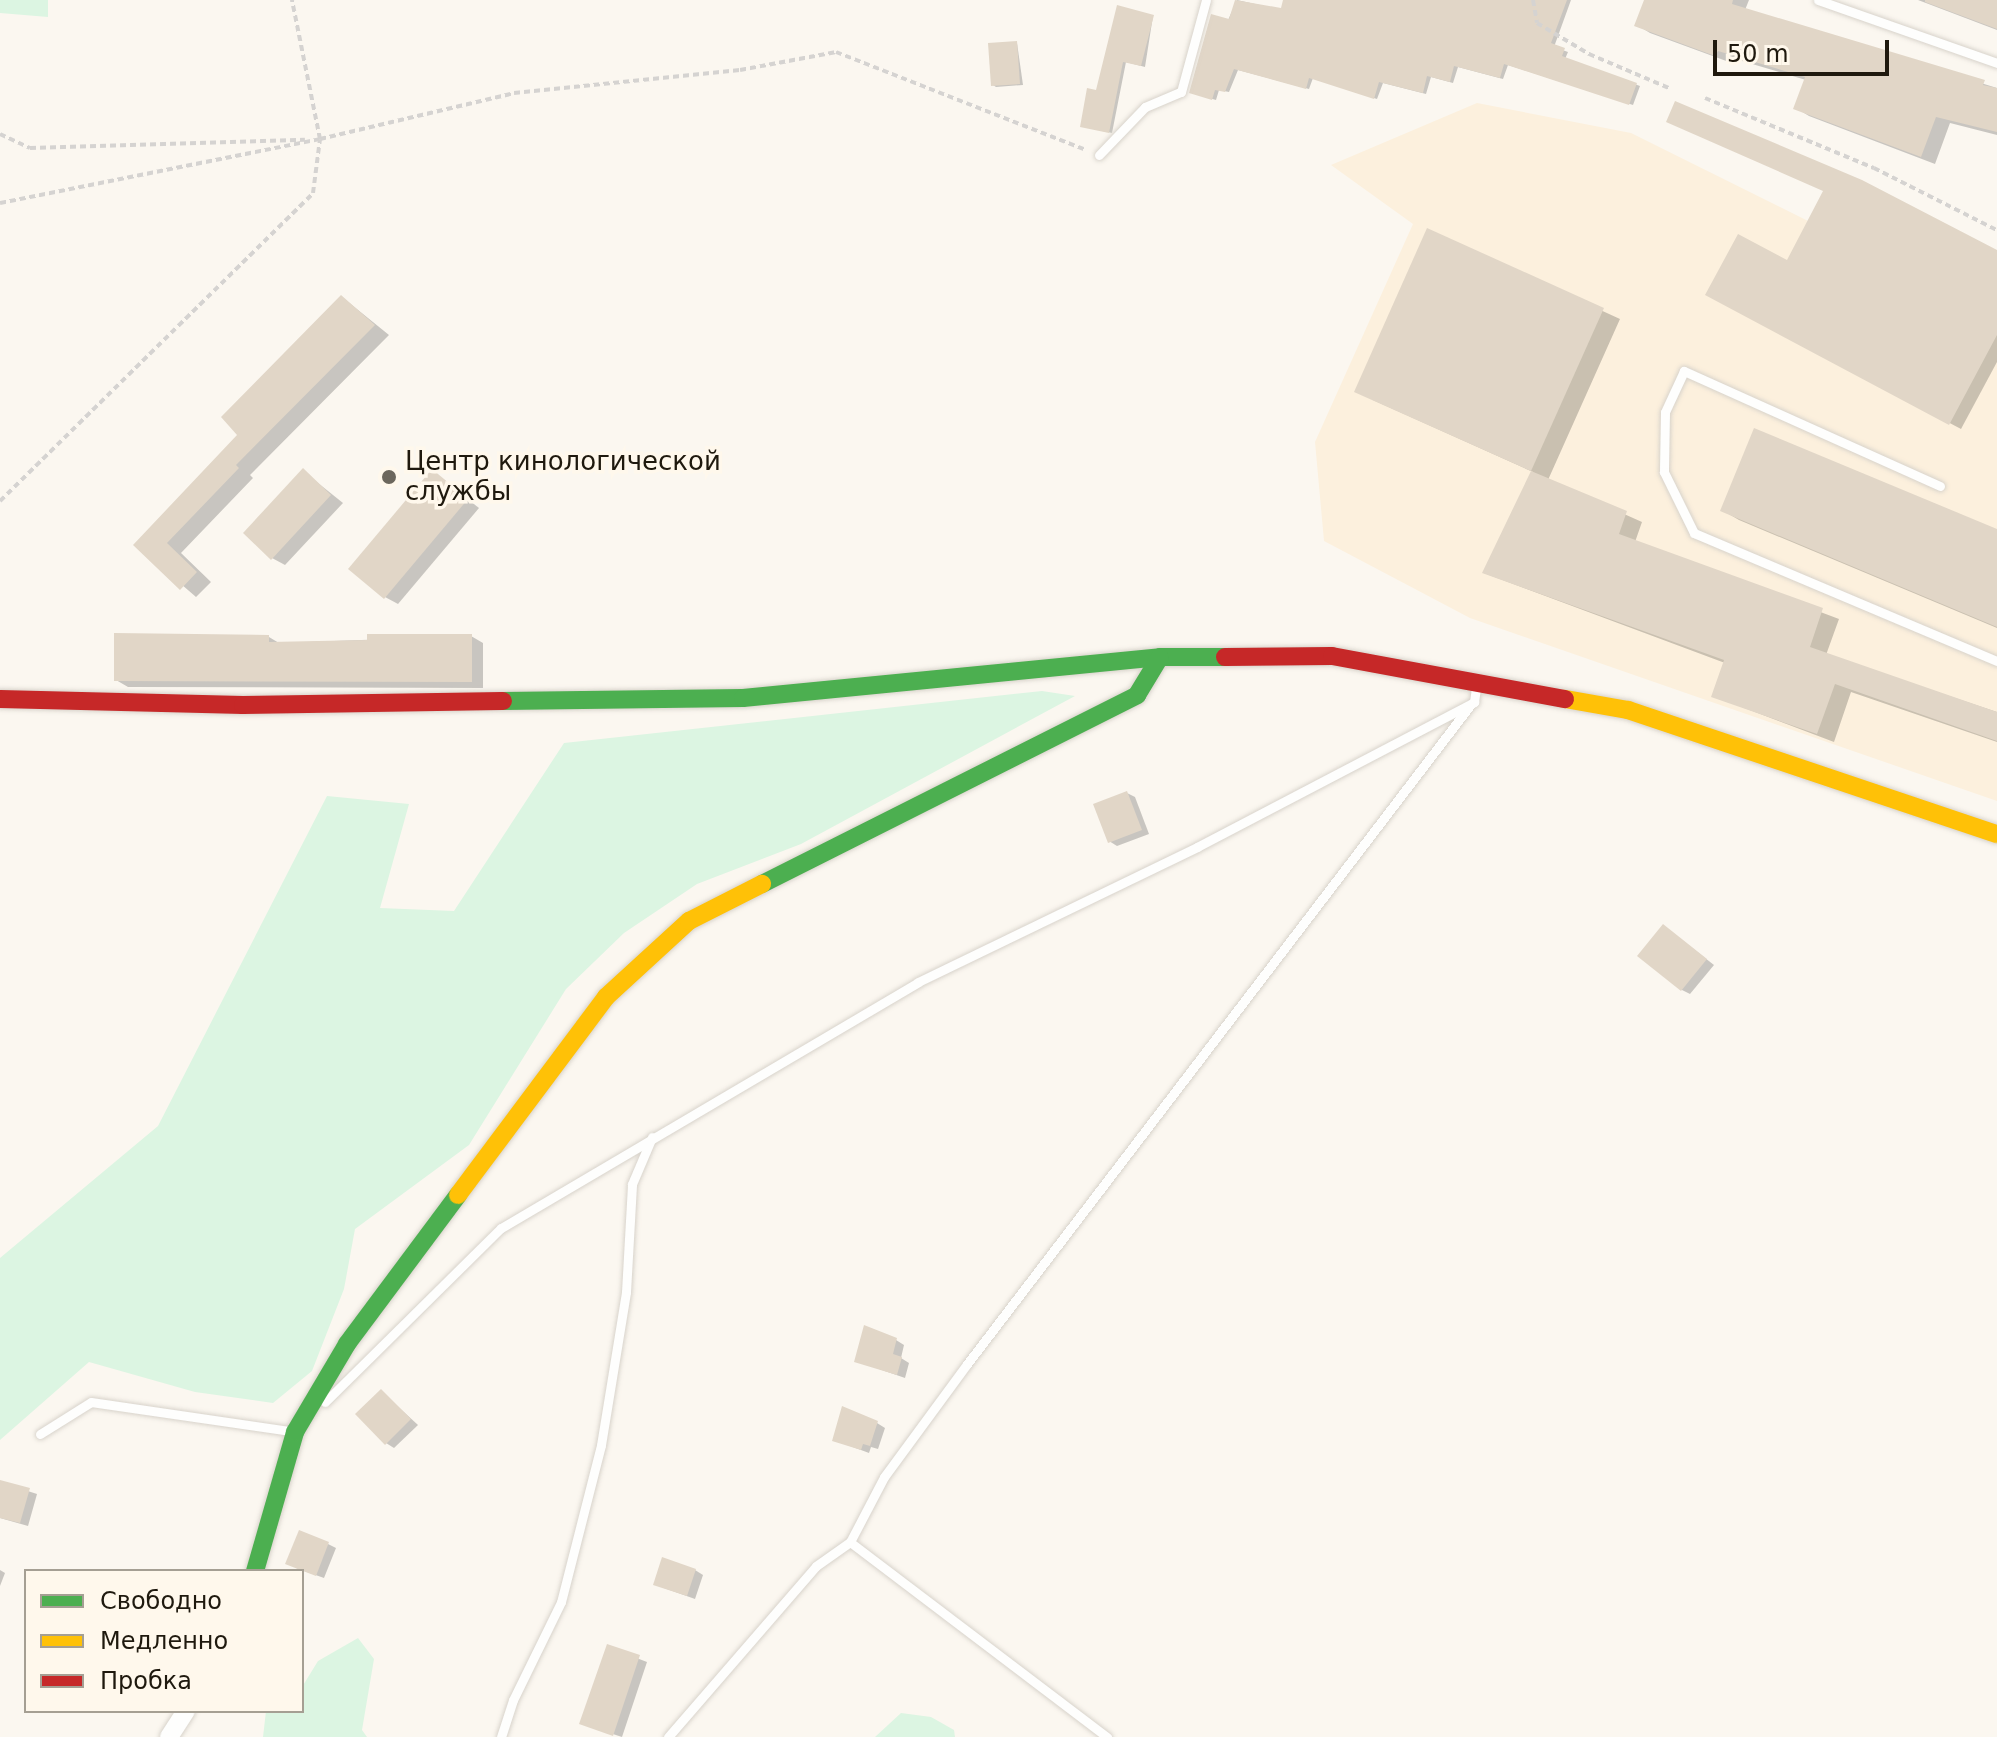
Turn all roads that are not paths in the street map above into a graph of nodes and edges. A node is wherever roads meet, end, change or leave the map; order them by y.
1 (1206, 0) edge
2 (1818, 0) edge
3 (1997, 63) edge
4 (1099, 155) road end
5 (1940, 486) dead end
6 (1160, 657) junction
7 (1997, 661) edge
8 (1478, 679) junction
9 (0, 699) edge
10 (1474, 702) junction
11 (1997, 834) edge
12 (652, 1137) junction
13 (295, 1432) junction
14 (40, 1434) dead end
15 (850, 1542) junction
16 (256, 1569) edge
17 (185, 1713) edge
18 (169, 1737) edge
19 (501, 1737) edge
20 (668, 1737) edge
21 (1107, 1737) edge

1 - 4 lane
2 - 3 lane
5 - 7 lane
6 - 8 street
6 - 9 street
6 - 13 street
8 - 10 lane
8 - 11 street
10 - 12 lane
10 - 15 lane
12 - 13 lane
12 - 19 lane
13 - 14 lane
13 - 16 street
15 - 20 lane
15 - 21 lane
17 - 18 street

